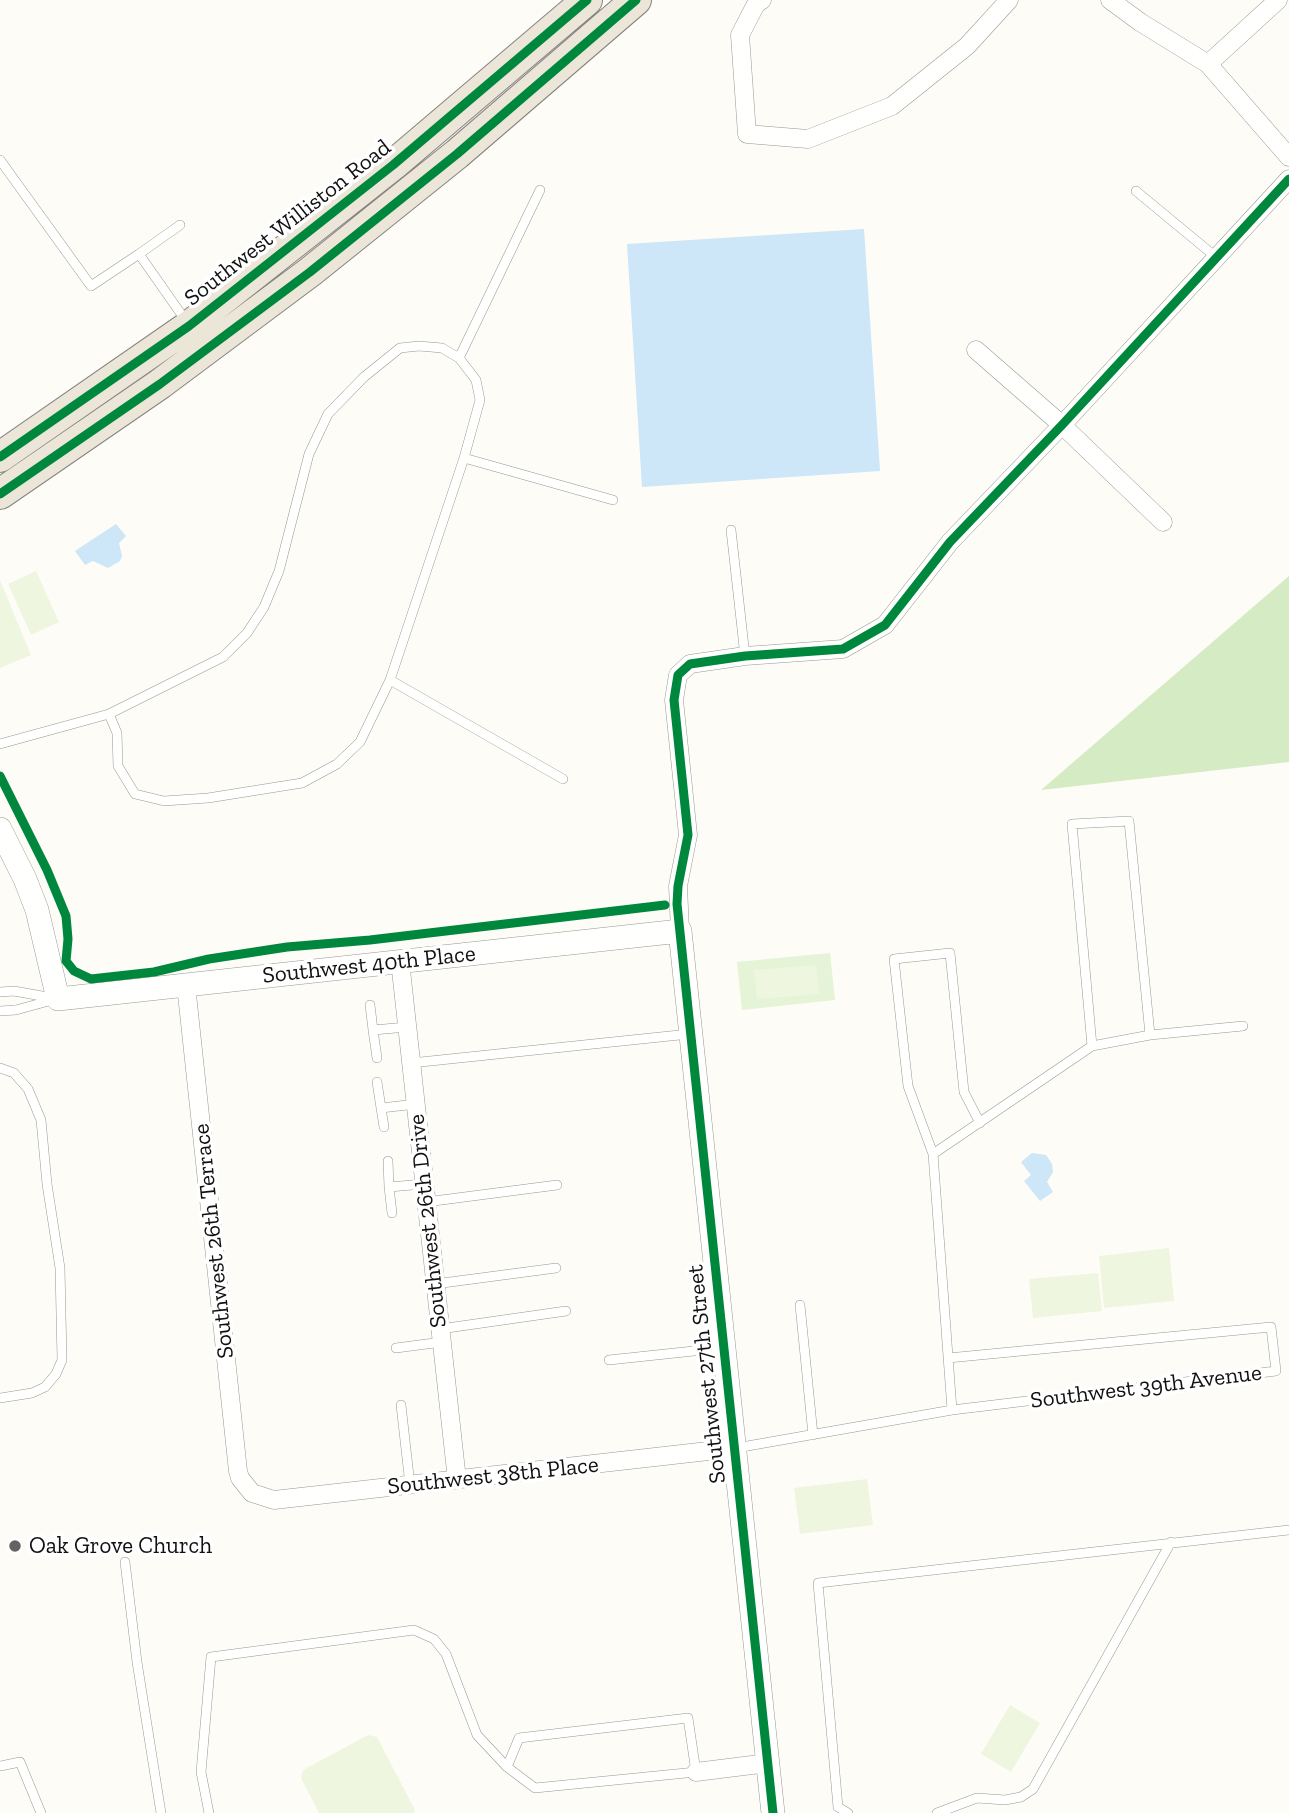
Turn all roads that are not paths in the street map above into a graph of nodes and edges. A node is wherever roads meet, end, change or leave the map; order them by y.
1 (587, 0) edge
2 (636, 0) edge
3 (762, 0) edge
4 (1009, 0) edge
5 (1110, 0) edge
6 (1278, 0) edge
7 (1208, 64) junction
8 (1289, 157) edge
9 (0, 160) edge
10 (1289, 179) edge
11 (541, 190) dead end
12 (1136, 191) dead end
13 (180, 225) dead end
14 (139, 254) junction
15 (1217, 258) junction
16 (189, 326) junction
17 (976, 350) dead end
18 (458, 358) junction
19 (1062, 425) junction
20 (0, 457) edge
21 (464, 458) junction
22 (0, 494) edge
23 (612, 500) dead end
24 (1163, 522) dead end
25 (731, 530) dead end
26 (745, 656) junction
27 (390, 680) junction
28 (109, 714) junction
29 (0, 744) edge
30 (563, 779) dead end
31 (0, 829) edge
32 (680, 931) junction
33 (400, 961) junction
34 (186, 985) junction
35 (0, 992) edge
36 (58, 999) junction
37 (370, 1005) dead end
38 (0, 1011) edge
39 (1243, 1026) dead end
40 (407, 1027) junction
41 (373, 1030) junction
42 (690, 1034) junction
43 (1150, 1035) junction
44 (1092, 1046) junction
45 (377, 1058) dead end
46 (411, 1063) junction
47 (0, 1068) edge
48 (377, 1082) dead end
49 (416, 1104) junction
50 (382, 1108) junction
51 (980, 1123) junction
52 (384, 1127) dead end
53 (933, 1154) junction
54 (387, 1161) dead end
55 (557, 1185) dead end
56 (390, 1187) junction
57 (425, 1193) junction
58 (392, 1213) dead end
59 (556, 1268) dead end
60 (435, 1284) junction
61 (800, 1306) dead end
62 (566, 1311) dead end
63 (441, 1336) junction
64 (396, 1348) dead end
65 (724, 1348) junction
66 (948, 1358) junction
67 (609, 1360) dead end
68 (0, 1398) edge
69 (401, 1405) dead end
70 (952, 1410) junction
71 (813, 1434) junction
72 (735, 1448) junction
73 (457, 1480) junction
74 (410, 1485) junction
75 (252, 1493) joint
76 (1289, 1530) edge
77 (1171, 1542) junction
78 (125, 1562) dead end
79 (768, 1763) junction
80 (0, 1766) edge
81 (507, 1766) junction
82 (696, 1772) junction
83 (41, 1813) edge
84 (161, 1813) edge
85 (209, 1813) edge
86 (773, 1813) edge
87 (848, 1813) edge
88 (937, 1813) edge

1 - 16 highway, Southwest Williston Road
2 - 22 highway
3 - 4 street
5 - 7 street
6 - 7 street
7 - 8 street
9 - 14 lane
10 - 15 street
11 - 18 lane
12 - 15 lane
13 - 14 lane
14 - 16 lane
15 - 19 street
16 - 20 highway, Southwest Williston Road
17 - 19 street
18 - 21 lane
18 - 28 lane
19 - 24 street
19 - 26 street
21 - 23 lane
21 - 27 lane
25 - 26 lane
26 - 32 street
27 - 28 lane
27 - 30 lane
28 - 29 lane
31 - 36 street
32 - 33 street, Southwest 40th Place
32 - 42 street, Southwest 27th Street
33 - 34 street, Southwest 40th Place
33 - 40 street, Southwest 26th Drive
34 - 36 street, Southwest 40th Place
34 - 75 street, Southwest 26th Terrace
35 - 36 lane, Southwest 40th Place
36 - 38 lane, Southwest 40th Place
37 - 41 lane
39 - 43 lane
40 - 41 lane
40 - 46 street, Southwest 26th Drive
41 - 45 lane
42 - 46 lane
42 - 65 street, Southwest 27th Street
43 - 44 lane
43 - 44 lane
44 - 51 lane
46 - 49 street, Southwest 26th Drive
47 - 68 lane
48 - 50 lane
49 - 50 lane
49 - 57 street, Southwest 26th Drive
50 - 52 lane
51 - 53 lane
51 - 53 lane
53 - 66 lane
54 - 56 lane
55 - 57 lane
56 - 57 lane
56 - 58 lane
57 - 60 street, Southwest 26th Drive
59 - 60 lane
60 - 63 street, Southwest 26th Drive
61 - 71 lane
62 - 63 lane
63 - 64 lane
63 - 73 street, Southwest 26th Drive
65 - 67 lane
65 - 72 street, Southwest 27th Street
66 - 70 lane
66 - 70 lane, Southwest 39th Avenue
69 - 74 lane
70 - 71 lane, Southwest 39th Avenue
71 - 72 lane, Southwest 39th Avenue
72 - 73 street, Southwest 38th Place
72 - 79 street, Southwest 27th Street
73 - 74 street, Southwest 38th Place
74 - 75 street, Southwest 38th Place
76 - 77 lane
77 - 87 lane
77 - 88 lane
78 - 84 lane
79 - 82 street
79 - 86 street, Southwest 27th Street
80 - 83 lane
81 - 82 lane
81 - 82 lane
81 - 85 lane

